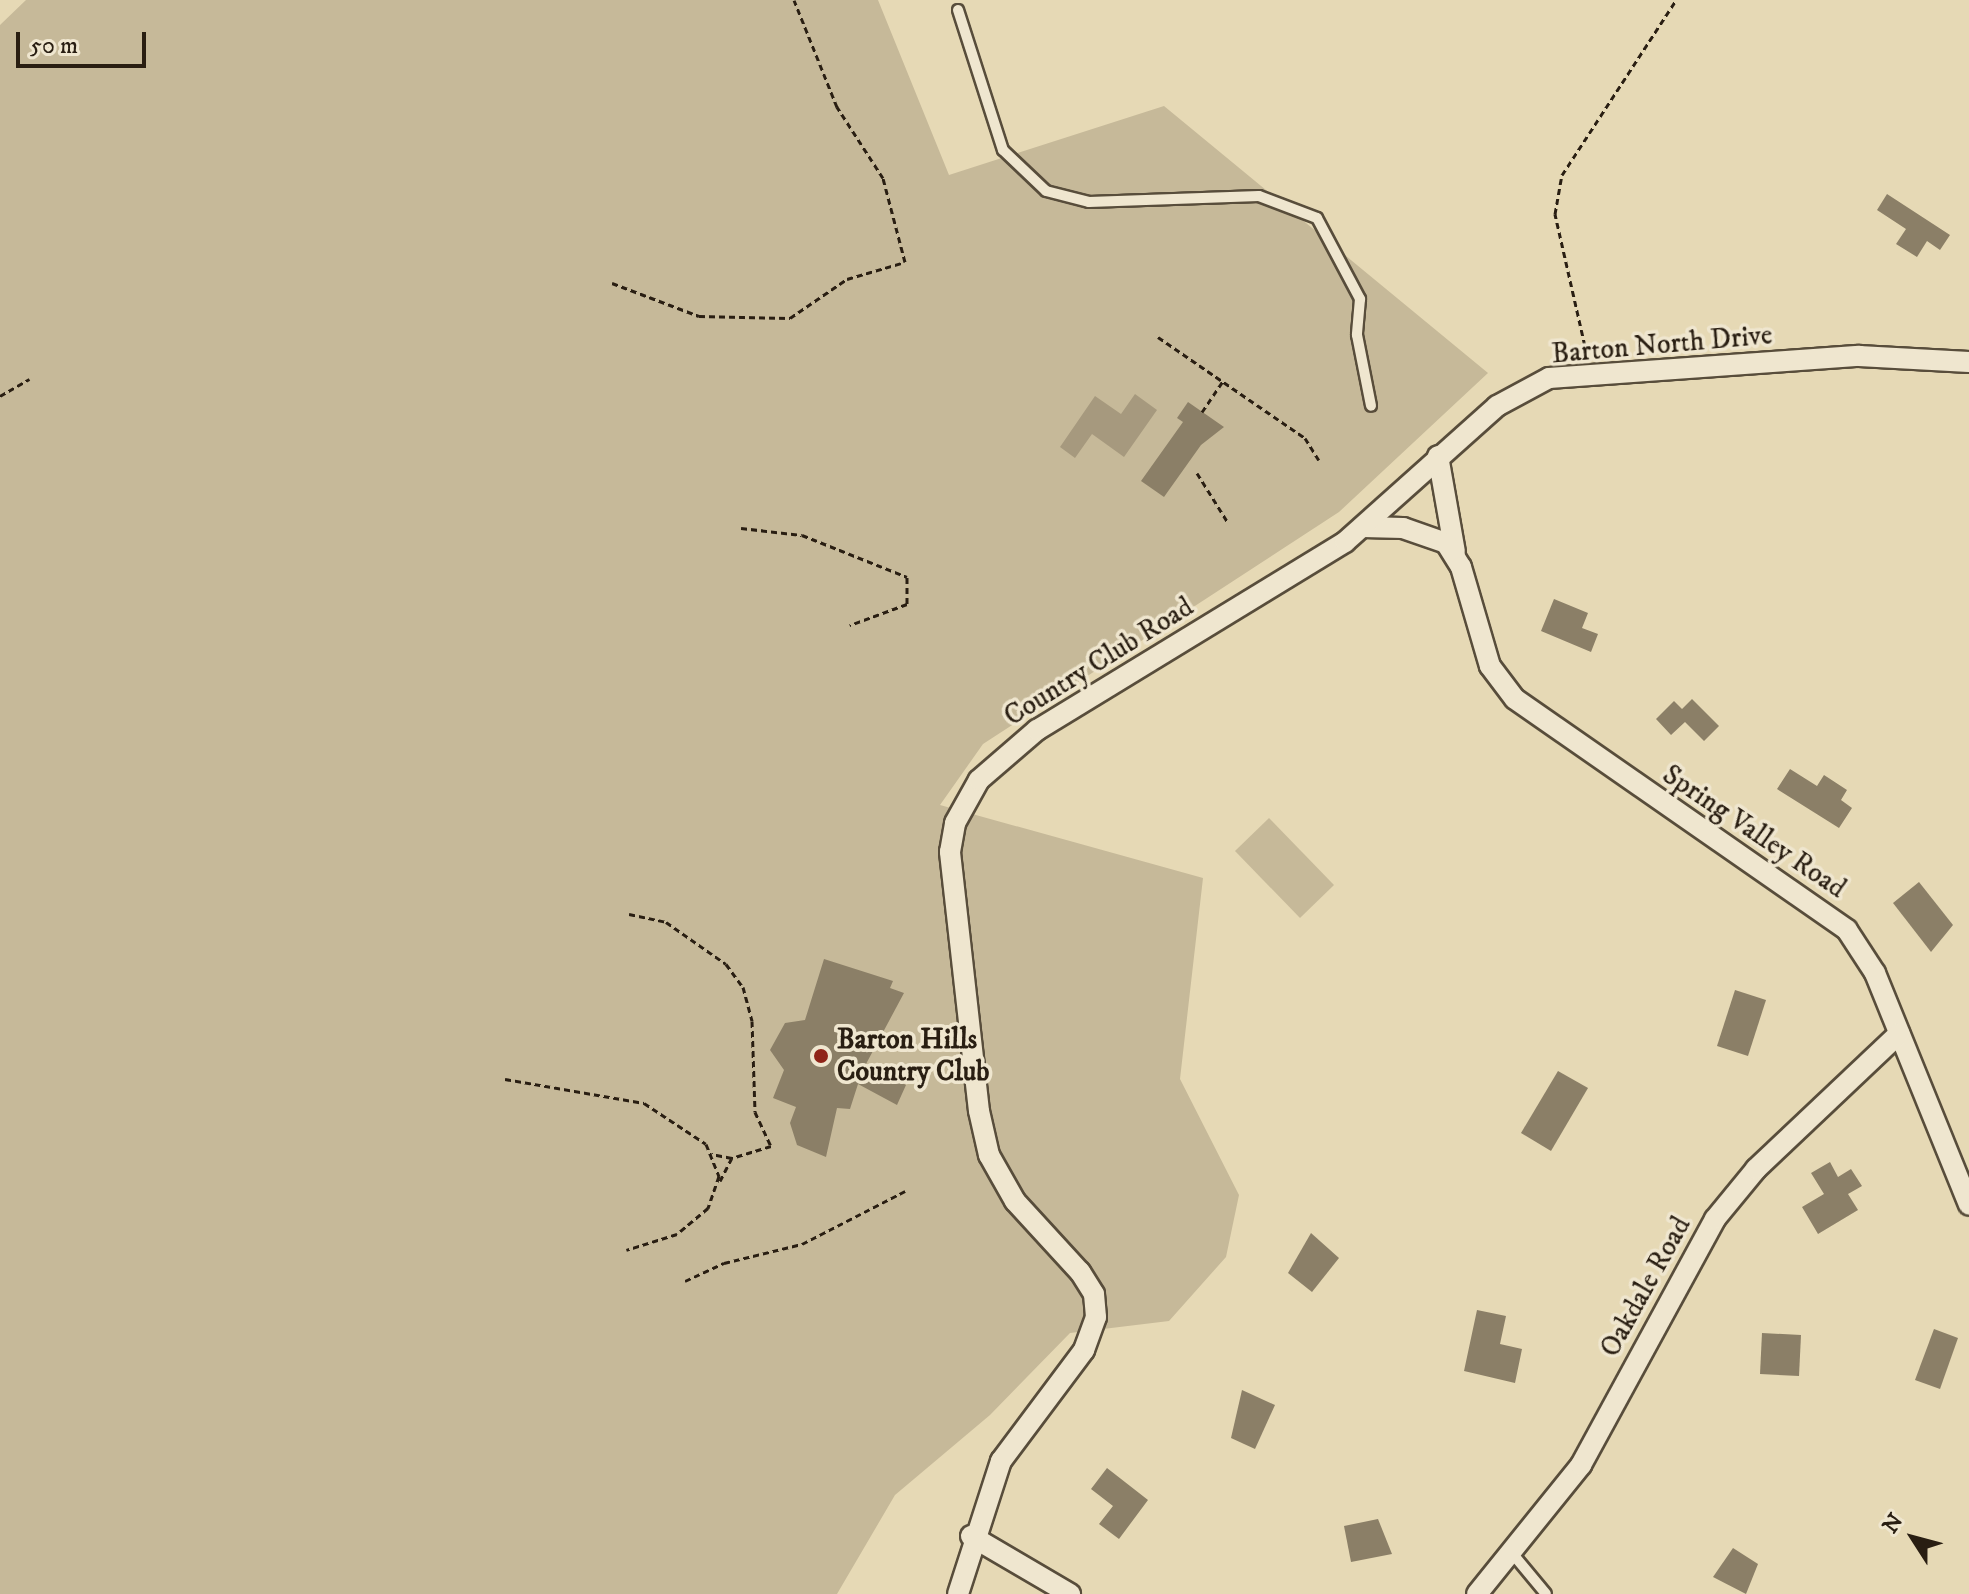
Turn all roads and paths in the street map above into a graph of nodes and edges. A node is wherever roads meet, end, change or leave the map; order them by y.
1 (794, 0) edge
2 (1676, 0) edge
3 (958, 10) dead end
4 (612, 283) dead end
5 (1158, 337) dead end
6 (1969, 362) edge
7 (1592, 374) junction
8 (30, 379) dead end
9 (1223, 381) junction
10 (0, 396) edge
11 (1371, 406) dead end
12 (1202, 412) dead end
13 (1438, 456) junction
14 (1319, 460) dead end
15 (1197, 473) dead end
16 (1227, 521) dead end
17 (1363, 527) junction
18 (741, 528) dead end
19 (1455, 552) junction
20 (850, 625) dead end
21 (629, 914) dead end
22 (1899, 1034) junction
23 (505, 1079) dead end
24 (711, 1154) junction
25 (732, 1158) junction
26 (718, 1185) junction
27 (905, 1191) dead end
28 (1969, 1205) edge
29 (626, 1250) dead end
30 (685, 1281) dead end
31 (971, 1536) junction
32 (1512, 1553) junction
33 (958, 1594) edge
34 (1070, 1594) edge
35 (1477, 1594) edge
36 (1546, 1594) edge

1 - 4 path
2 - 7 path
3 - 11 lane
5 - 9 path
6 - 7 street, Barton North Drive
7 - 13 street, Barton North Drive
8 - 10 path
9 - 12 path
9 - 14 path
13 - 17 street, Barton North Drive
13 - 19 street, Spring Valley Road
15 - 16 path
17 - 19 street
17 - 31 street, Country Club Road
18 - 20 path
19 - 22 street, Spring Valley Road
21 - 25 path
22 - 28 street, Spring Valley Road
22 - 32 street, Oakdale Road
23 - 24 path
24 - 25 path
24 - 26 path
25 - 26 path
26 - 29 path
27 - 30 path
31 - 33 street, Country Club Road
31 - 34 street
32 - 35 street, Oakdale Road
32 - 36 lane

